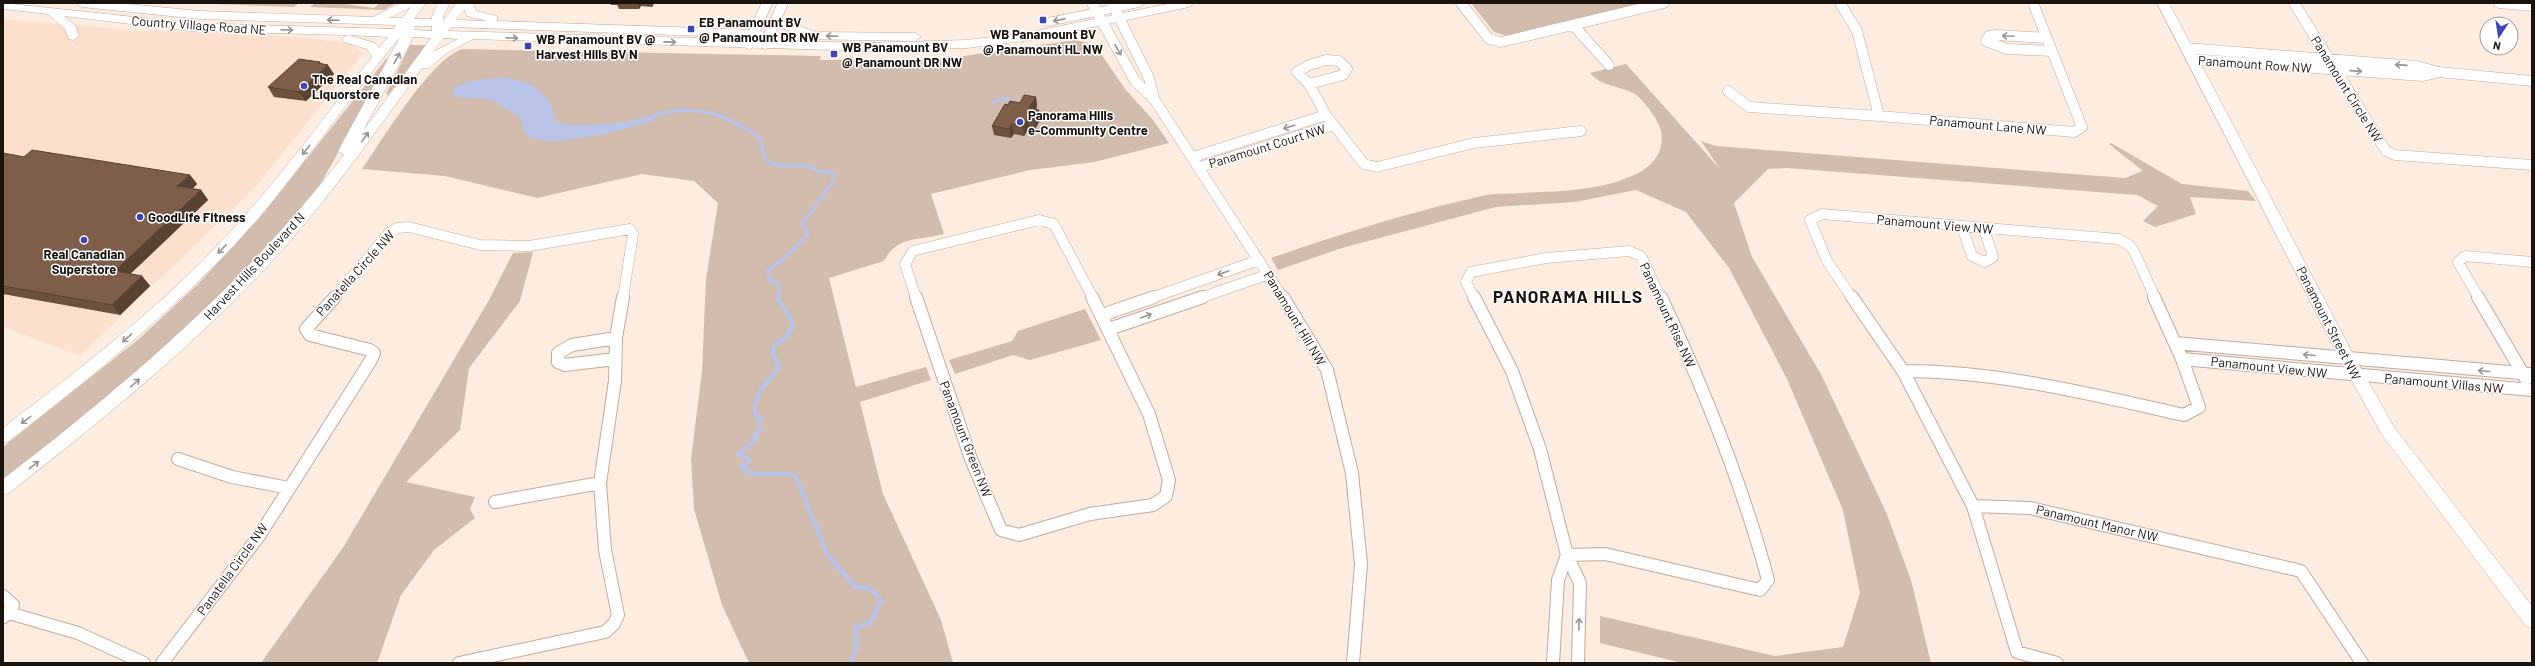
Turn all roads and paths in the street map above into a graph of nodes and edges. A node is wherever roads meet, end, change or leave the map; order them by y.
1 (82, 3) edge
2 (151, 3) edge
3 (409, 3) edge
4 (420, 3) edge
5 (444, 3) edge
6 (462, 3) edge
7 (467, 3) edge
8 (767, 3) edge
9 (782, 3) edge
10 (1139, 3) edge
11 (1189, 3) edge
12 (1461, 3) edge
13 (1664, 3) edge
14 (1840, 3) edge
15 (2033, 3) edge
16 (2163, 3) edge
17 (2294, 3) edge
18 (2499, 3) edge
19 (3, 5) edge
20 (2532, 6) edge
21 (114, 9) edge
22 (1115, 10) edge
23 (52, 11) junction
24 (1097, 13) edge
25 (200, 15) junction
26 (775, 20) junction
27 (372, 21) junction
28 (1574, 24) junction
29 (528, 26) junction
30 (441, 28) junction
31 (318, 31) junction
32 (403, 31) junction
33 (814, 35) junction
34 (73, 36) dead end
35 (473, 37) junction
36 (751, 38) junction
37 (2047, 38) junction
38 (767, 39) junction
39 (2052, 51) junction
40 (2189, 54) junction
41 (378, 57) junction
42 (2328, 60) junction
43 (1609, 65) dead end
44 (2334, 70) junction
45 (2439, 72) junction
46 (2532, 81) edge
47 (1309, 84) junction
48 (401, 88) junction
49 (1728, 91) dead end
50 (1154, 99) junction
51 (1879, 116) junction
52 (1330, 120) junction
53 (1581, 131) dead end
54 (1193, 157) junction
55 (2532, 165) edge
56 (1200, 167) junction
57 (324, 190) junction
58 (1962, 227) junction
59 (1984, 229) junction
60 (1260, 260) junction
61 (2532, 262) edge
62 (1269, 274) junction
63 (1102, 315) junction
64 (1109, 329) junction
65 (616, 338) junction
66 (2175, 343) junction
67 (614, 359) junction
68 (2182, 359) junction
69 (2348, 359) junction
70 (1903, 371) junction
71 (2527, 374) edge
72 (2357, 376) junction
73 (2532, 389) edge
74 (3, 437) edge
75 (178, 459) dead end
76 (600, 483) junction
77 (3, 488) edge
78 (289, 488) junction
79 (495, 502) dead end
80 (1973, 506) junction
81 (1567, 555) junction
82 (3, 596) edge
83 (6, 616) edge
84 (2532, 620) edge
85 (144, 663) edge
86 (162, 663) edge
87 (459, 663) edge
88 (1353, 663) edge
89 (1553, 663) edge
90 (1578, 663) edge
91 (2057, 663) edge
92 (2362, 663) edge

1 - 21 street, Country Village Road NE
2 - 25 street
3 - 27 street
4 - 32 street
5 - 30 street
6 - 30 street, Harvest Hills Boulevard N
7 - 29 street
8 - 36 street
9 - 26 street
10 - 22 street
11 - 22 street
12 - 28 street
13 - 28 street
14 - 51 street
15 - 37 street, Panamount Lane NW
16 - 40 street, Panamount Street NW
17 - 42 street, Panamount Circle NW
18 - 20 street
19 - 23 street, Country Village Road NE
21 - 23 street, Country Village Road NE
21 - 25 street, Country Village Road NE
21 -> 31 street, Country Village Road NE
22 - 24 street
22 - 50 street, Panamount Hill NW
23 - 34 street
24 -> 33 street
24 - 38 street
24 -> 50 street, Panamount Hill NW
27 -> 25 street, Country Village Road NE
26 - 33 street
26 - 38 street
27 - 32 street, Country Village Road NE
28 - 43 street
29 - 30 street
29 - 36 street
30 - 32 street
30 - 35 street
30 - 48 street, Harvest Hills Boulevard N
31 - 32 street, Country Village Road NE
31 - 41 street
32 - 41 street
57 -> 32 street
33 - 38 street
35 -> 36 street
35 - 48 street
36 - 38 street
37 - 39 street, Panamount Lane NW
37 -> 39 street
39 - 51 street, Panamount Lane NW
40 - 42 street, Panamount Row NW
40 - 44 street, Panamount Row NW
40 - 69 street, Panamount Street NW
41 -> 74 street
42 - 44 street, Panamount Circle NW
45 -> 42 street, Panamount Row NW
44 -> 45 street, Panamount Row NW
44 - 55 street, Panamount Circle NW
45 - 46 street, Panamount Row NW
47 - 47 street
47 - 52 street
57 -> 48 street, Harvest Hills Boulevard N
49 - 51 street
50 - 54 street, Panamount Hill NW
52 - 53 street
52 -> 54 street, Panamount Court NW
52 - 56 street, Panamount Court NW
54 - 56 street, Panamount Hill NW
56 - 60 street, Panamount Hill NW
77 -> 57 street, Harvest Hills Boulevard N
58 - 59 street, Panamount View NW
58 - 59 street
58 - 70 street, Panamount View NW
59 - 66 street, Panamount View NW
60 - 62 street, Panamount Hill NW
60 -> 63 street
61 - 71 street, Panamount Villas NW
64 -> 62 street
62 - 88 street, Panamount Hill NW
63 - 64 street, Panamount Green NW
63 - 64 street, Panamount Green NW
65 - 67 street, Panatella Circle NW
65 - 67 street
65 - 78 street, Panatella Circle NW
66 - 68 street, Panamount View NW
69 -> 66 street, Panamount View NW
67 - 76 street, Panatella Circle NW
68 - 70 street, Panamount View NW
68 - 72 street, Panamount View NW
71 -> 69 street, Panamount Villas NW
69 - 72 street, Panamount Street NW
70 - 80 street, Panamount View NW
71 - 73 street, Panamount Villas NW
72 - 73 street, Panamount Villas NW
72 - 84 street, Panamount Street NW
75 - 78 street
76 - 79 street
76 - 87 street, Panatella Circle NW
78 - 86 street, Panatella Circle NW
80 - 91 street
80 - 92 street, Panamount Manor NW
81 - 81 street, Panamount Rise NW
81 - 89 street
90 -> 81 street, Panamount Rise NW
82 - 83 street
83 - 85 street

